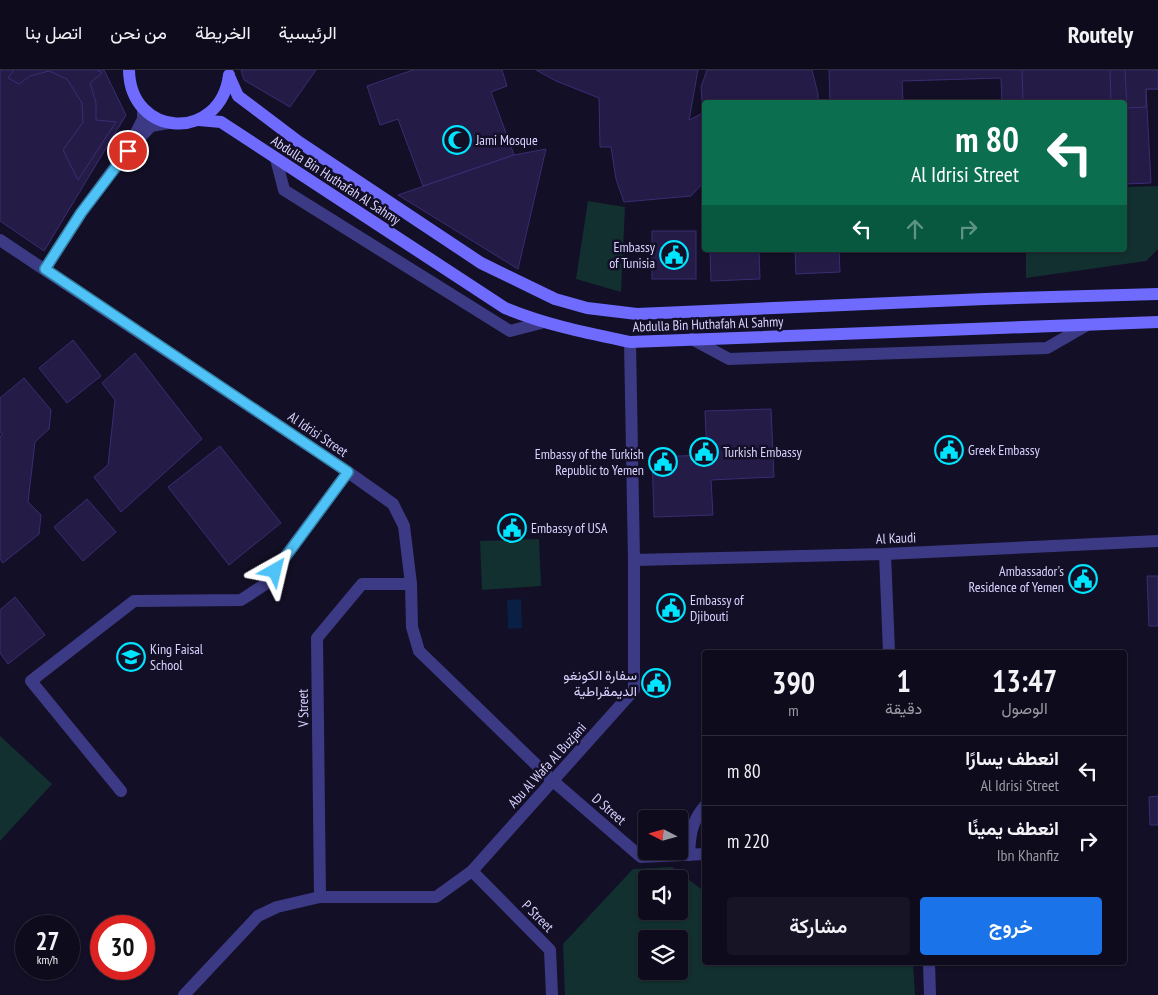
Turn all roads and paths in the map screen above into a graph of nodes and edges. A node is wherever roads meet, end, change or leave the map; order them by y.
1 (129, 70) edge
2 (228, 73) edge
3 (143, 109) junction
4 (199, 120) junction
5 (168, 123) junction
6 (128, 151) junction
7 (276, 159) junction
8 (0, 240) edge
9 (45, 269) junction
10 (1158, 294) edge
11 (541, 322) junction
12 (1158, 322) edge
13 (1087, 326) junction
14 (692, 340) junction
15 (630, 342) junction
16 (348, 472) junction
17 (1158, 540) edge
18 (885, 554) junction
19 (634, 560) junction
20 (411, 584) junction
21 (889, 650) edge
22 (526, 755) joint
23 (554, 781) junction
24 (121, 791) dead end
25 (702, 809) edge
26 (702, 854) edge
27 (689, 855) junction
28 (472, 871) junction
29 (320, 897) junction
30 (929, 965) edge
31 (184, 995) edge
32 (552, 995) edge
33 (930, 995) edge

1 - 3 street
2 - 4 street
2 - 10 street, Abdulla Bin Huthafah Al Sahmy
3 - 5 street
3 - 6 street
4 - 5 street, Abdulla Bin Huthafah Al Sahmy
4 - 7 street, Abdulla Bin Huthafah Al Sahmy
5 - 6 street
6 - 9 street
7 - 11 street, Abdulla Bin Huthafah Al Sahmy
7 - 11 street
8 - 9 street, Al Idrisi Street
9 - 16 street, Al Idrisi Street
11 - 15 street, Abdulla Bin Huthafah Al Sahmy
12 - 13 street, Abdulla Bin Huthafah Al Sahmy
13 - 14 street, Abdulla Bin Huthafah Al Sahmy
13 - 14 street
14 - 15 street, Abdulla Bin Huthafah Al Sahmy
15 - 19 street, Abu Al Wafa Al Buzjani
16 - 20 street, Al Idrisi Street
16 - 24 street
17 - 18 street, Al Kaudi
18 - 19 street, Al Kaudi
18 - 21 street
19 - 23 street, Abu Al Wafa Al Buzjani
20 - 22 street, Al Idrisi Street
20 - 29 street, V Street
22 - 23 street, D Street
23 - 27 street, D Street
23 - 28 street, Abu Al Wafa Al Buzjani
25 - 27 street
26 - 27 street, D Street
28 - 29 street, Abu Al Wafa Al Buzjani
28 - 32 street, P Street
29 - 31 street, Abu Al Wafa Al Buzjani
30 - 33 street

